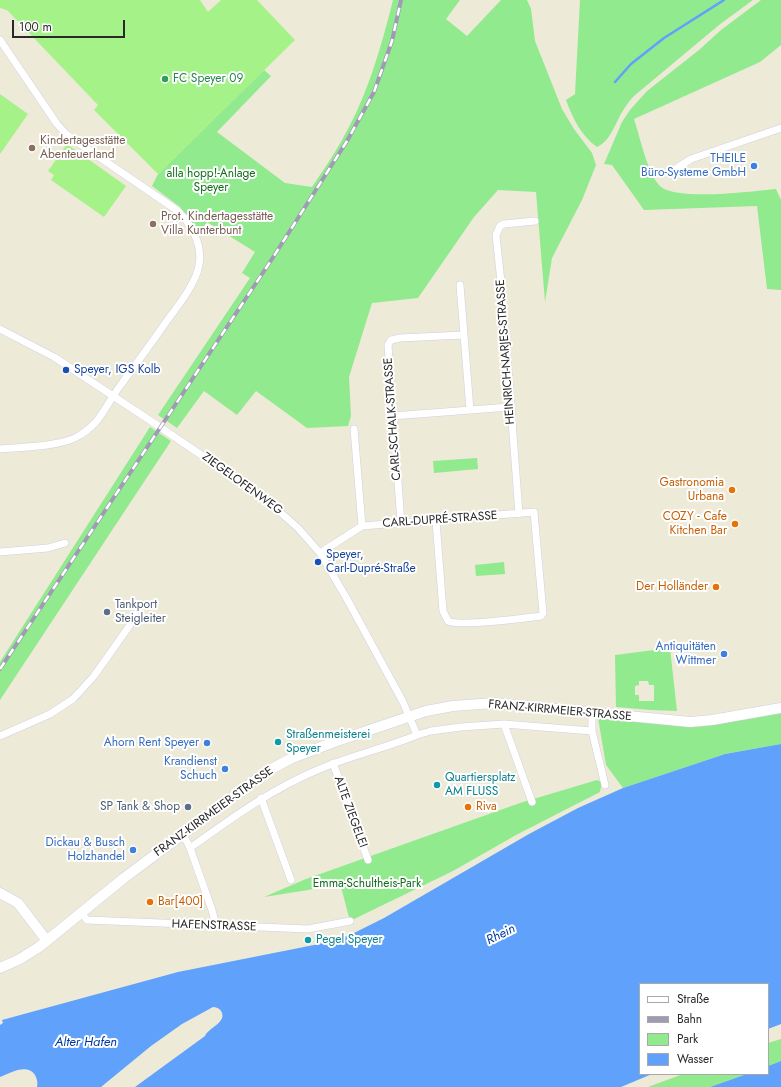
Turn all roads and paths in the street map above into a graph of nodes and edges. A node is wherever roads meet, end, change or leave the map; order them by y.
1 (0, 40) edge
2 (781, 128) edge
3 (668, 173) dead end
4 (535, 221) dead end
5 (460, 285) dead end
6 (0, 329) edge
7 (463, 335) junction
8 (113, 396) junction
9 (510, 407) junction
10 (470, 410) junction
11 (392, 416) junction
12 (354, 429) dead end
13 (0, 449) edge
14 (519, 514) junction
15 (436, 521) junction
16 (401, 523) junction
17 (362, 526) junction
18 (65, 543) dead end
19 (0, 552) edge
20 (320, 553) junction
21 (135, 614) dead end
22 (781, 708) edge
23 (592, 713) junction
24 (409, 716) junction
25 (504, 724) junction
26 (592, 731) junction
27 (417, 735) junction
28 (0, 736) edge
29 (333, 763) junction
30 (605, 785) dead end
31 (261, 798) junction
32 (532, 802) dead end
33 (183, 834) junction
34 (190, 848) junction
35 (368, 860) dead end
36 (291, 880) dead end
37 (0, 893) edge
38 (81, 914) junction
39 (350, 921) dead end
40 (216, 926) junction
41 (48, 940) junction
42 (0, 968) edge

1 - 8 street
2 - 3 street
4 - 9 street, HEINRICH-NARJES-STRASSE
5 - 7 street
6 - 8 street, ZIEGELOFENWEG
7 - 10 street
7 - 11 street, CARL-SCHALK-STRASSE
8 - 13 street
8 - 20 street, ZIEGELOFENWEG
9 - 10 street
9 - 14 street, HEINRICH-NARJES-STRASSE
10 - 11 street
11 - 16 street, CARL-SCHALK-STRASSE
12 - 17 street
14 - 15 street, CARL-DUPRÉ-STRASSE
14 - 15 street, CARL-DUPRÉ-STRASSE
15 - 16 street, CARL-DUPRÉ-STRASSE
16 - 17 street, CARL-DUPRÉ-STRASSE
17 - 20 street, CARL-DUPRÉ-STRASSE
18 - 19 street
20 - 24 street, ZIEGELOFENWEG
21 - 28 street
22 - 23 street, FRANZ-KIRRMEIER-STRASSE
23 - 24 street, FRANZ-KIRRMEIER-STRASSE
23 - 26 street
24 - 27 street
24 - 33 street, FRANZ-KIRRMEIER-STRASSE
25 - 26 street, ALTE ZIEGELEI
25 - 27 street, ALTE ZIEGELEI
25 - 32 street
26 - 30 street
27 - 29 street, ALTE ZIEGELEI
29 - 31 street, ALTE ZIEGELEI
29 - 35 street, ALTE ZIEGELEI
31 - 34 street, ALTE ZIEGELEI
31 - 36 street
33 - 34 street
33 - 38 street, FRANZ-KIRRMEIER-STRASSE
34 - 40 street
37 - 41 street
38 - 40 street, HAFENSTRASSE
38 - 41 street, FRANZ-KIRRMEIER-STRASSE
39 - 40 street, HAFENSTRASSE
41 - 42 street

